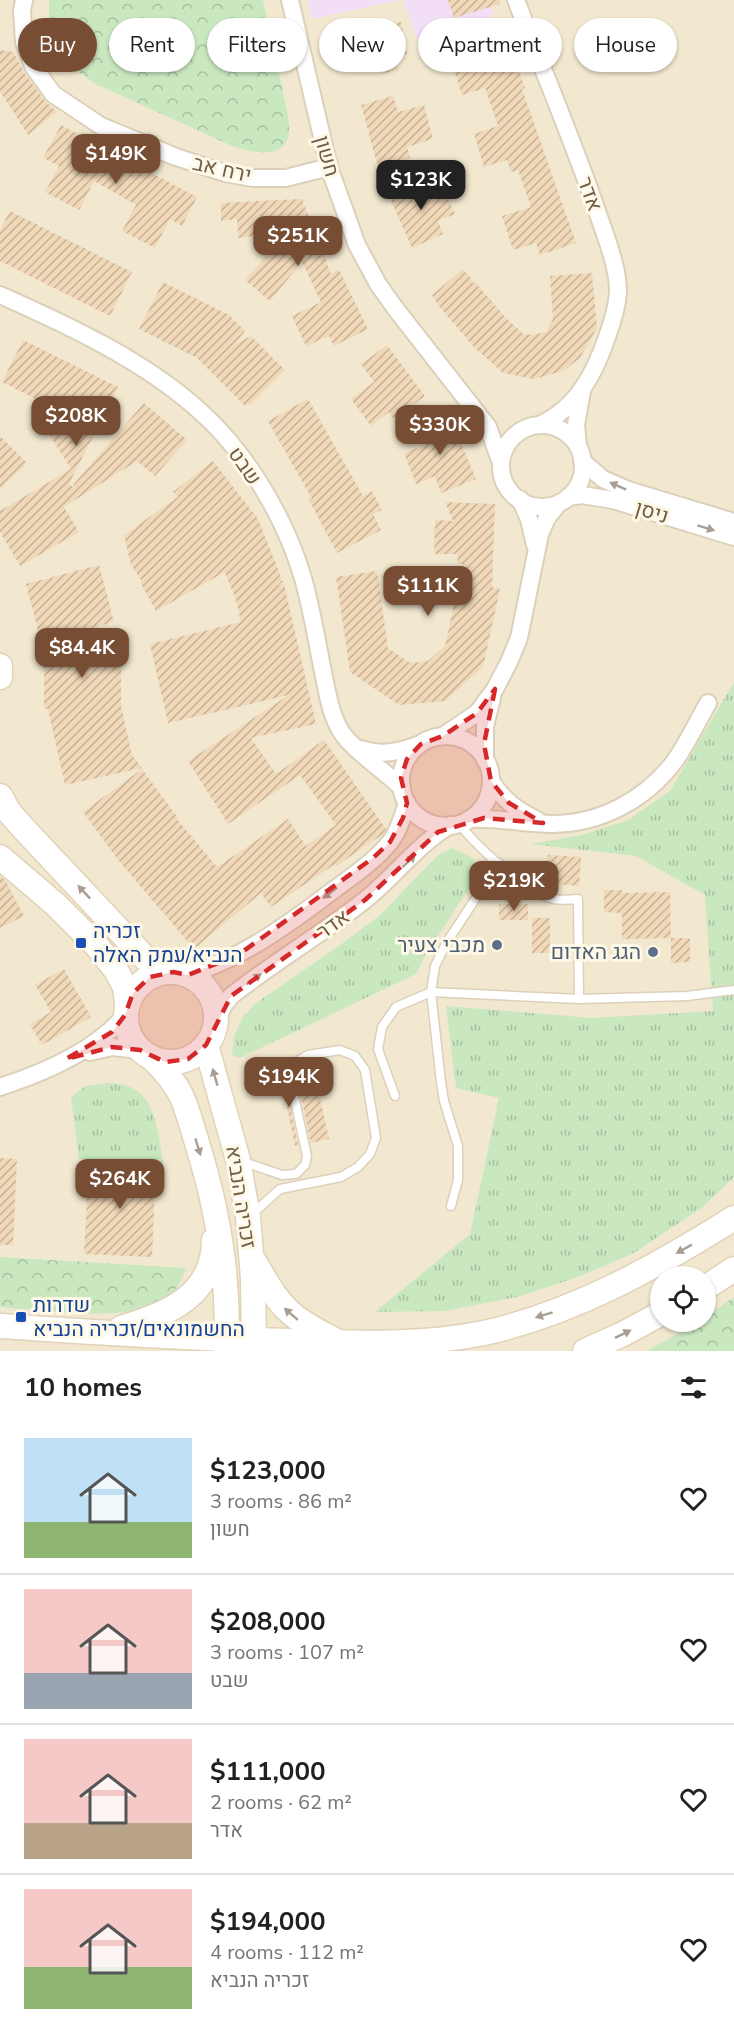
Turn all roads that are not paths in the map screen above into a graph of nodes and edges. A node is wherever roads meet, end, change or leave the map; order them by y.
1 (24, 0) edge
2 (290, 0) edge
3 (516, 0) edge
4 (328, 167) junction
5 (0, 295) edge
6 (582, 390) junction
7 (480, 416) junction
8 (531, 428) junction
9 (580, 454) junction
10 (501, 463) junction
11 (520, 500) junction
12 (563, 500) junction
13 (734, 522) edge
14 (734, 537) edge
15 (536, 549) junction
16 (0, 666) edge
17 (0, 677) edge
18 (495, 688) junction
19 (708, 703) dead end
20 (442, 736) junction
21 (421, 744) junction
22 (353, 745) junction
23 (485, 759) junction
24 (491, 781) junction
25 (404, 795) junction
26 (0, 796) edge
27 (460, 823) junction
28 (543, 824) junction
29 (0, 857) edge
30 (499, 863) junction
31 (181, 974) junction
32 (734, 990) edge
33 (431, 992) junction
34 (579, 999) junction
35 (126, 1010) junction
36 (216, 1022) junction
37 (206, 1045) junction
38 (147, 1055) junction
39 (66, 1059) junction
40 (0, 1087) edge
41 (394, 1096) dead end
42 (238, 1160) junction
43 (451, 1206) dead end
44 (215, 1211) junction
45 (248, 1217) junction
46 (734, 1218) edge
47 (251, 1257) junction
48 (734, 1269) edge
49 (716, 1281) edge
50 (650, 1319) edge
51 (0, 1326) edge
52 (107, 1332) junction
53 (341, 1343) junction
54 (227, 1345) edge
55 (255, 1346) edge
56 (585, 1351) edge

1 - 4 street, ירח אב
2 - 4 street, חשון
3 - 6 street, אדר
4 - 7 street, חשון
5 - 22 street, שבט
6 - 8 street, אדר
6 - 9 street, אדר
7 - 8 street, חשון
7 - 10 street, חשון
8 - 9 street
8 - 10 street
9 - 12 street
13 -> 9 street, ניסן
10 - 11 street
11 - 12 street
11 - 15 street
12 -> 14 street, ניסן
12 - 15 street
15 - 18 street
16 - 17 street
18 - 20 street
18 - 23 street
19 - 28 street
20 - 21 street
20 - 23 street
21 - 22 street
21 - 25 street
22 - 25 street, שבט
23 - 24 street
24 - 27 street
24 - 28 street
25 - 27 street
25 -> 31 street, אדר
31 -> 26 street
27 - 28 street
27 - 30 lane
36 -> 27 street, אדר
29 - 35 street
30 - 33 lane
30 - 34 lane
31 - 35 street
31 - 36 street
32 - 34 lane
33 - 34 lane
33 - 41 lane
33 - 43 lane
35 - 38 street
35 - 39 street
36 - 37 street
37 - 38 street
42 -> 37 street, זכריה הנביא
38 - 39 street
38 -> 44 street, זכריה הנביא
39 - 40 street
42 - 45 street, זכריה הנביא
42 - 45 lane
44 - 52 street
44 - 54 street, זכריה הנביא
45 - 47 street, זכריה הנביא
46 -> 53 street
53 -> 47 street
47 - 55 street, זכריה הנביא
48 - 49 street
56 -> 50 street
51 - 52 street
52 - 54 street
53 - 55 street
54 - 55 street

